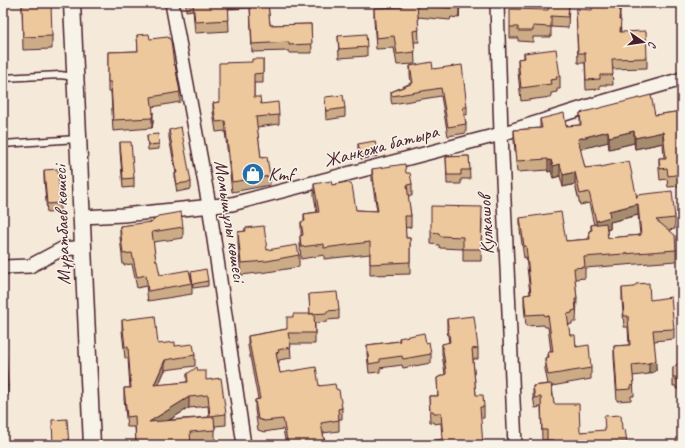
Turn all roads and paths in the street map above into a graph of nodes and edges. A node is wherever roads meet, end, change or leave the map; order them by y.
1 (72, 3) edge
2 (172, 3) edge
3 (497, 3) edge
4 (3, 78) edge
5 (75, 78) junction
6 (682, 79) edge
7 (501, 134) junction
8 (78, 139) junction
9 (3, 144) edge
10 (209, 205) junction
11 (82, 217) junction
12 (82, 249) junction
13 (3, 267) edge
14 (92, 445) edge
15 (244, 445) edge
16 (515, 445) edge

1 - 5 street, Мұратбаев көшесі
2 - 10 street, Момышұлы көшесі
3 - 7 street, Кулкашов
4 - 5 lane
5 - 8 street, Мұратбаев көшесі
6 - 7 street, Жанкожа батыра
7 - 10 street, Жанкожа батыра
7 - 16 street, Кулкашов
8 - 9 lane
8 - 11 street, Мұратбаев көшесі
10 - 11 street, Жанкожа батыра
10 - 15 street, Момышұлы көшесі
11 - 12 street, Мұратбаев көшесі
12 - 13 street
12 - 14 street, Мұратбаев көшесі

